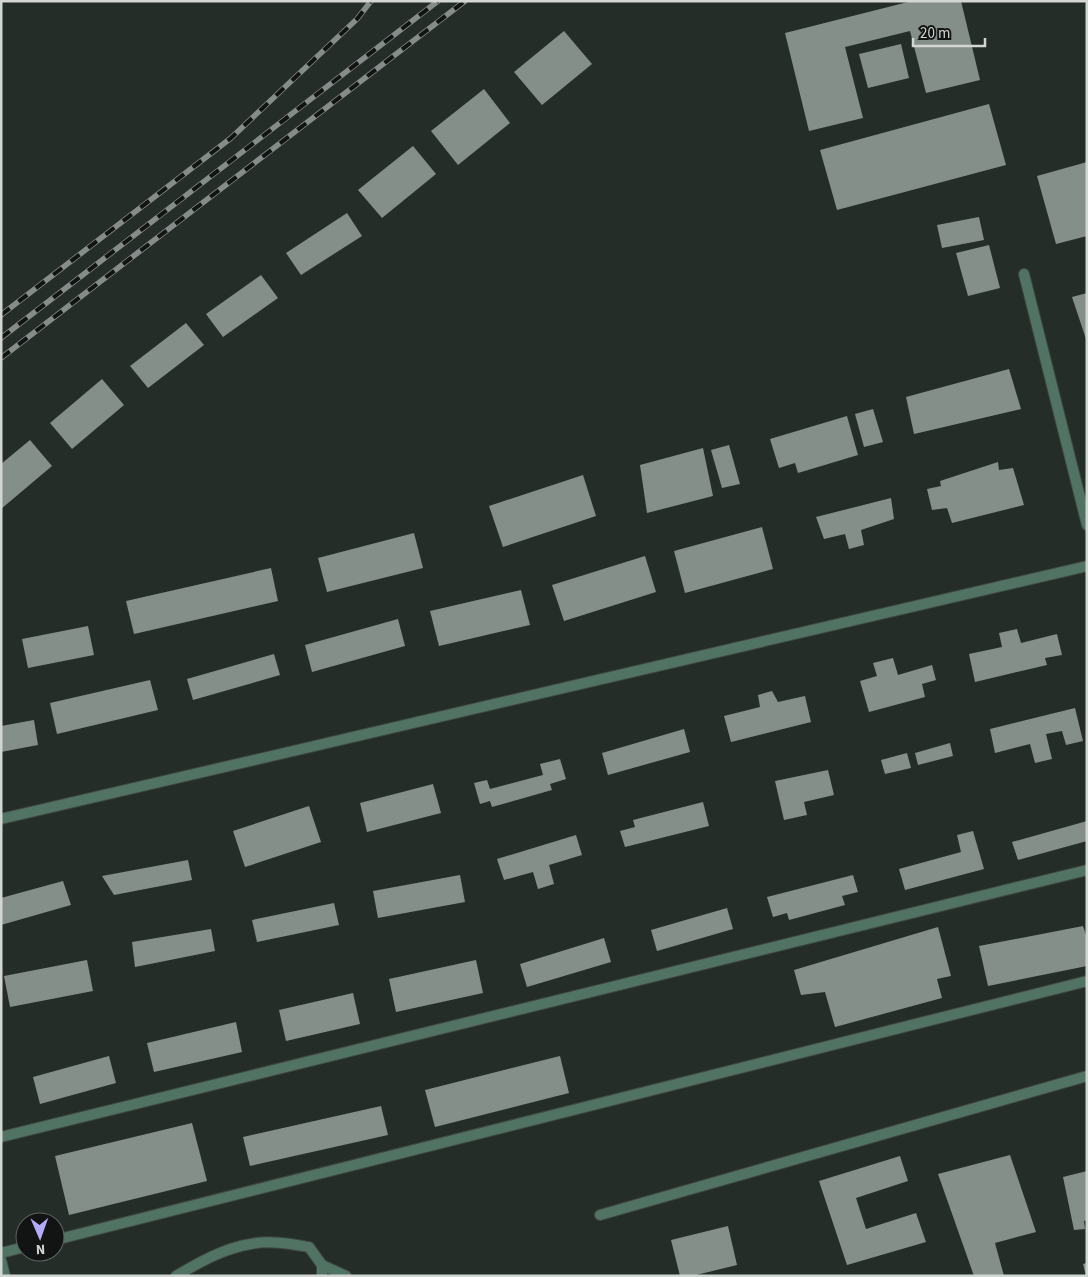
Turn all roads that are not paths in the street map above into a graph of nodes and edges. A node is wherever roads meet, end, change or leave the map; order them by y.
1 (1024, 274) dead end
2 (1087, 525) edge
3 (1087, 566) edge
4 (1, 819) edge
5 (1087, 870) edge
6 (1087, 981) edge
7 (1087, 1076) edge
8 (1, 1137) edge
9 (600, 1215) dead end
10 (65, 1237) edge
11 (15, 1250) edge
12 (1, 1253) edge
13 (1, 1260) edge
14 (322, 1265) junction
15 (8, 1275) edge
16 (176, 1276) edge
17 (322, 1276) edge
18 (346, 1276) edge

1 - 2 street
3 - 4 street
5 - 8 street
6 - 10 street
7 - 9 street
11 - 12 street
13 - 15 street
14 - 16 street
14 - 17 street
14 - 18 street

